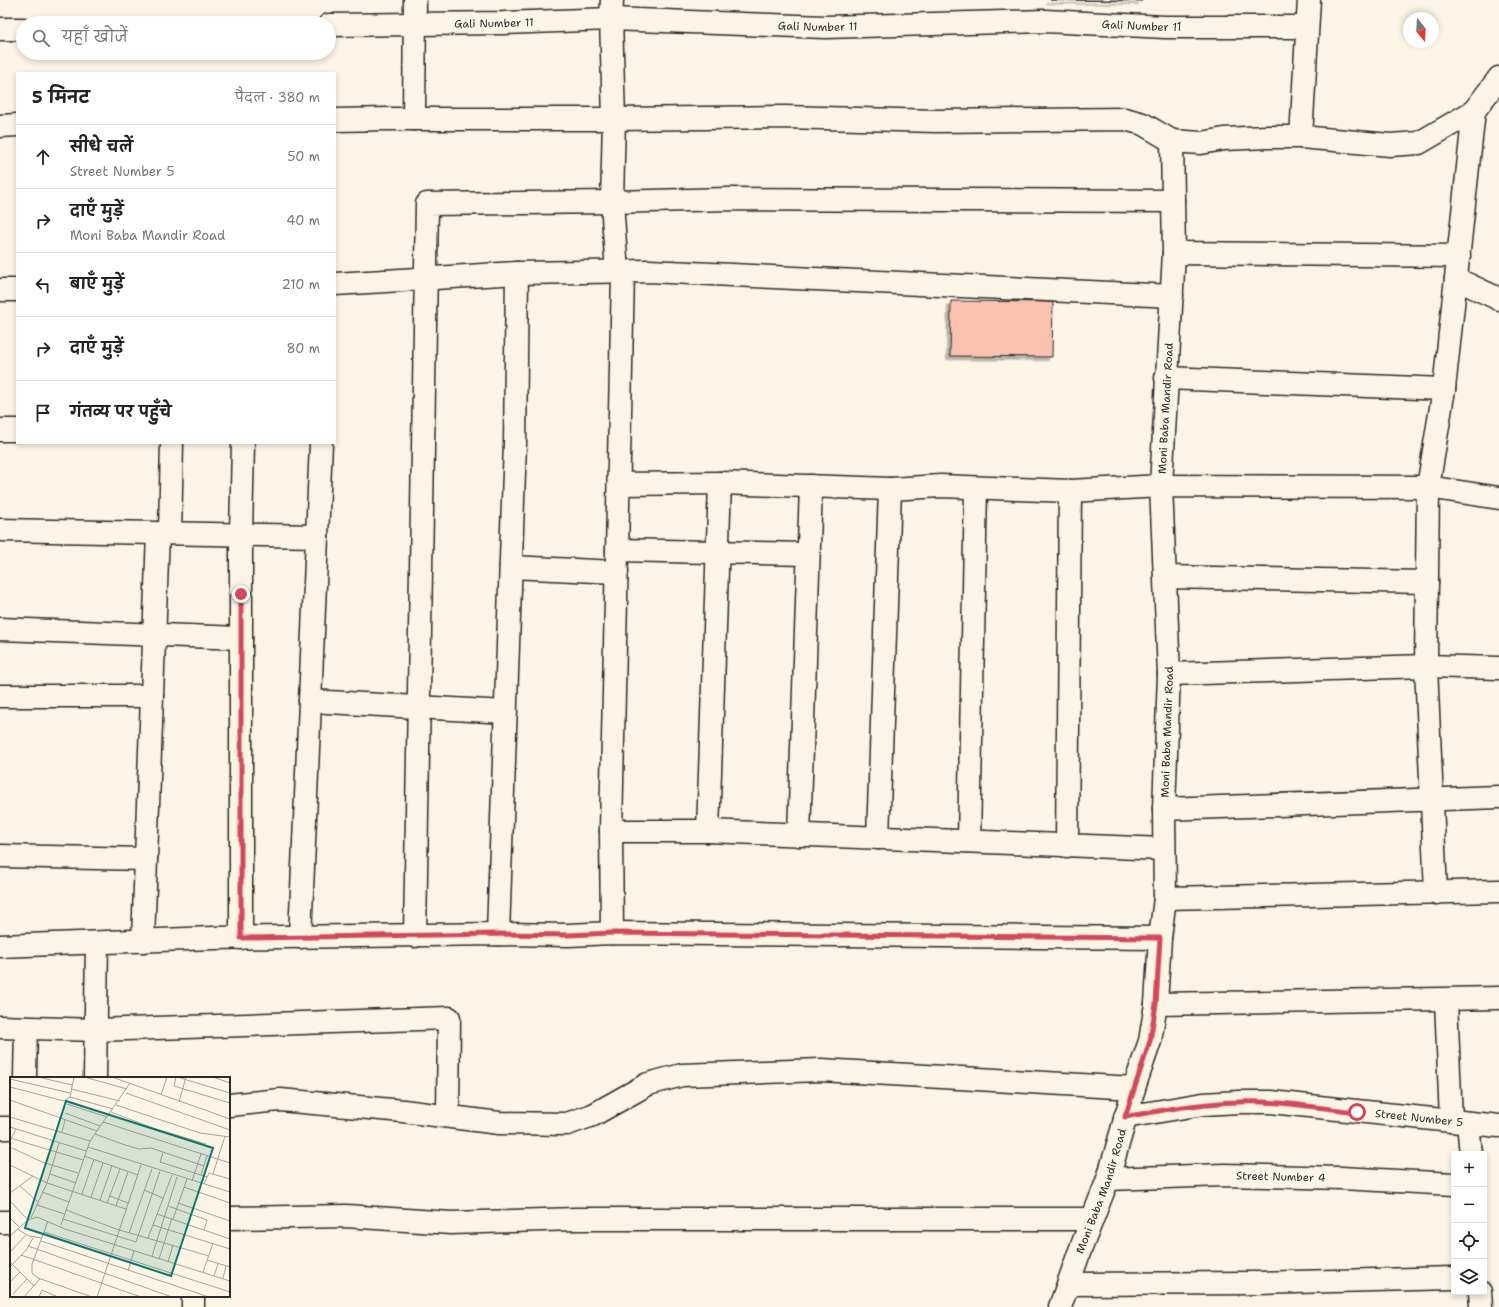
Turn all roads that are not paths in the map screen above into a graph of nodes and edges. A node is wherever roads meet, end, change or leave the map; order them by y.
1 (415, 0) edge
2 (1309, 0) edge
3 (612, 10) edge
4 (415, 24) junction
5 (336, 25) edge
6 (1307, 27) junction
7 (0, 29) edge
8 (16, 29) edge
9 (1497, 86) edge
10 (1474, 112) junction
11 (414, 118) junction
12 (614, 119) junction
13 (336, 120) edge
14 (16, 125) edge
15 (0, 126) edge
16 (1301, 137) junction
17 (1172, 141) junction
18 (1173, 201) junction
19 (612, 202) junction
20 (1174, 253) junction
21 (1459, 256) junction
22 (617, 272) junction
23 (517, 273) junction
24 (426, 278) junction
25 (1456, 279) junction
26 (336, 284) edge
27 (0, 290) edge
28 (16, 290) edge
29 (1172, 296) junction
30 (1499, 299) edge
31 (1166, 378) junction
32 (1444, 389) junction
33 (0, 430) edge
34 (16, 430) edge
35 (172, 444) edge
36 (243, 444) edge
37 (321, 444) edge
38 (720, 483) junction
39 (619, 484) junction
40 (811, 486) junction
41 (1161, 486) junction
42 (976, 488) junction
43 (1428, 488) junction
44 (890, 489) junction
45 (1070, 491) junction
46 (1499, 498) edge
47 (0, 530) edge
48 (164, 533) junction
49 (241, 535) junction
50 (316, 536) junction
51 (617, 550) junction
52 (717, 551) junction
53 (808, 554) junction
54 (511, 567) junction
55 (617, 572) junction
56 (1165, 577) junction
57 (1427, 582) junction
58 (0, 629) edge
59 (154, 634) junction
60 (241, 638) junction
61 (1426, 666) junction
62 (1499, 668) edge
63 (1169, 674) junction
64 (0, 696) edge
65 (152, 696) junction
66 (310, 701) junction
67 (419, 707) junction
68 (506, 712) junction
69 (1499, 797) edge
70 (1432, 799) junction
71 (1164, 808) junction
72 (611, 831) junction
73 (708, 831) junction
74 (799, 835) junction
75 (878, 838) junction
76 (969, 841) junction
77 (1066, 846) junction
78 (1164, 849) junction
79 (0, 856) edge
80 (146, 859) junction
81 (1499, 891) edge
82 (1436, 892) junction
83 (1165, 898) junction
84 (612, 933) junction
85 (498, 934) junction
86 (415, 936) junction
87 (241, 938) junction
88 (300, 938) junction
89 (1160, 938) junction
90 (143, 941) junction
91 (97, 943) junction
92 (0, 946) edge
93 (1499, 998) edge
94 (1446, 1000) junction
95 (1156, 1004) junction
96 (0, 1027) edge
97 (26, 1028) junction
98 (96, 1030) junction
99 (25, 1077) edge
100 (95, 1077) edge
101 (1134, 1088) junction
102 (230, 1105) edge
103 (448, 1116) junction
104 (1125, 1117) junction
105 (1460, 1122) junction
106 (1499, 1126) edge
107 (1470, 1151) edge
108 (1108, 1180) junction
109 (1451, 1184) edge
110 (230, 1218) edge
111 (1092, 1219) junction
112 (1451, 1278) edge
113 (1069, 1284) junction
114 (1480, 1295) edge
115 (1060, 1307) edge
116 (1481, 1307) edge

1 - 4 street
2 - 6 street
3 - 4 street, Gali Number 11
3 - 6 street, Gali Number 11
3 - 12 street
4 - 5 street, Gali Number 11
4 - 11 street
6 - 16 street
7 - 8 street
9 - 10 street
10 - 16 street
10 - 21 street
11 - 12 street
11 - 13 street
12 - 17 street
12 - 19 street
14 - 15 street
16 - 17 street
17 - 18 street, Moni Baba Mandir Road
18 - 19 street
18 - 20 street, Moni Baba Mandir Road
19 - 22 street
19 - 24 street
20 - 21 street
20 - 29 street, Moni Baba Mandir Road
21 - 25 street
22 - 23 street
22 - 29 street
22 - 39 street
23 - 24 street
23 - 54 street
24 - 26 street
24 - 67 street
25 - 30 street
25 - 32 street
27 - 28 street
29 - 31 street, Moni Baba Mandir Road
31 - 32 street
31 - 41 street, Moni Baba Mandir Road
32 - 43 street
33 - 34 street
35 - 48 street
36 - 49 street
37 - 50 street
38 - 39 street
38 - 40 street
38 - 52 street
39 - 51 street
40 - 44 street
40 - 53 street
41 - 43 street
41 - 45 street
41 - 56 street, Moni Baba Mandir Road
42 - 44 street
42 - 45 street
42 - 76 street
43 - 46 street
43 - 57 street
44 - 75 street
45 - 77 street
47 - 48 street
48 - 49 street
48 - 59 street
49 - 50 street
49 - 60 street
50 - 66 street
51 - 52 street
51 - 55 street
52 - 53 street
52 - 73 street
53 - 74 street
54 - 55 street
54 - 68 street
55 - 72 street
56 - 57 street
56 - 63 street, Moni Baba Mandir Road
57 - 61 street
58 - 59 street
59 - 60 street
59 - 65 street
60 - 87 street
61 - 62 street
61 - 63 street
61 - 70 street
63 - 71 street, Moni Baba Mandir Road
64 - 65 street
65 - 80 street
66 - 67 street
66 - 88 street
67 - 68 street
67 - 86 street
68 - 85 street
69 - 70 street
70 - 71 street
70 - 82 street
71 - 78 street, Moni Baba Mandir Road
72 - 73 street
72 - 84 street
73 - 74 street
74 - 75 street
75 - 76 street
76 - 77 street
77 - 78 street
78 - 83 street, Moni Baba Mandir Road
79 - 80 street
80 - 90 street
81 - 82 street
82 - 83 street
83 - 89 street, Moni Baba Mandir Road
84 - 85 street
84 - 89 street
85 - 86 street
86 - 88 street
87 - 88 street
87 - 90 street
89 - 95 street, Moni Baba Mandir Road
90 - 91 street
91 - 92 street
91 - 98 street
93 - 94 street
94 - 95 street
94 - 105 street
95 - 101 street, Moni Baba Mandir Road
96 - 97 street
97 - 98 street
97 - 99 street
98 - 100 street
98 - 103 street
101 - 103 street
101 - 104 street, Moni Baba Mandir Road
102 - 103 street
104 - 105 street, Street Number 5
104 - 108 street, Moni Baba Mandir Road
105 - 106 street, Street Number 5
105 - 107 street
108 - 109 street, Street Number 4
108 - 111 street, Moni Baba Mandir Road
110 - 111 street
111 - 113 street, Moni Baba Mandir Road
112 - 113 street
113 - 115 street, Moni Baba Mandir Road
114 - 116 street

